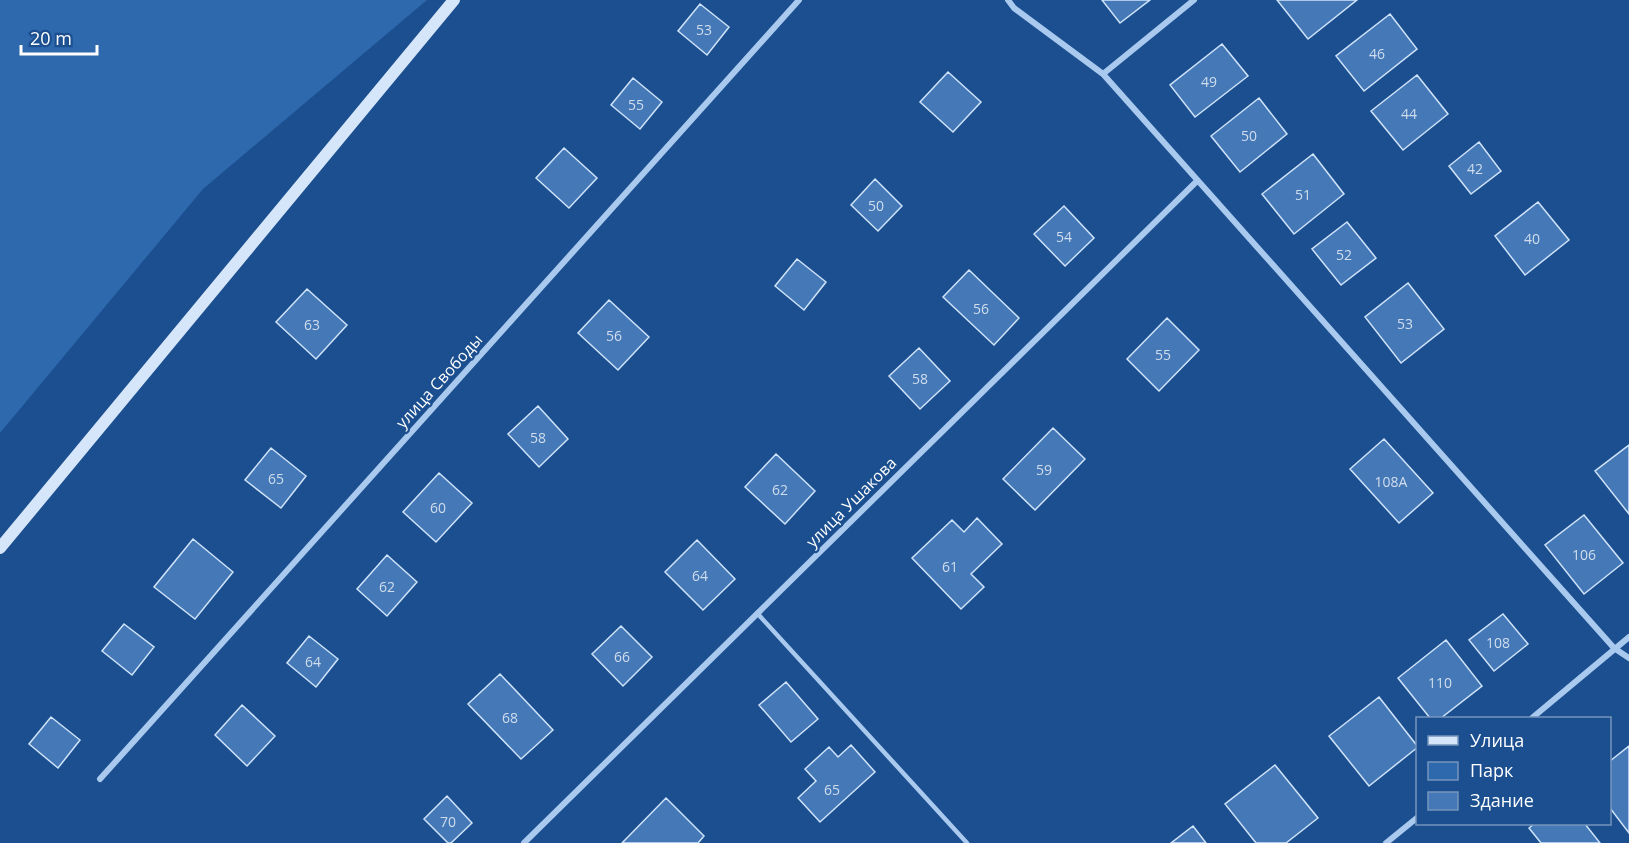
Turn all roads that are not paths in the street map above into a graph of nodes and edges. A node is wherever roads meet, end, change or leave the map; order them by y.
1 (454, 0) edge
2 (799, 0) edge
3 (1008, 0) edge
4 (1194, 0) edge
5 (1103, 74) junction
6 (1197, 181) junction
7 (0, 548) edge
8 (757, 613) junction
9 (1629, 637) edge
10 (1614, 648) junction
11 (1629, 658) edge
12 (1533, 717) edge
13 (100, 779) dead end
14 (1416, 819) edge
15 (524, 843) edge
16 (967, 843) edge
17 (1386, 843) edge

1 - 7 street
2 - 13 street, улица Свободы
3 - 5 street
4 - 5 street
5 - 6 street
6 - 8 street, улица Ушакова
6 - 10 street
8 - 15 street, улица Ушакова
8 - 16 lane
9 - 10 street
10 - 11 street
10 - 12 street
14 - 17 street

